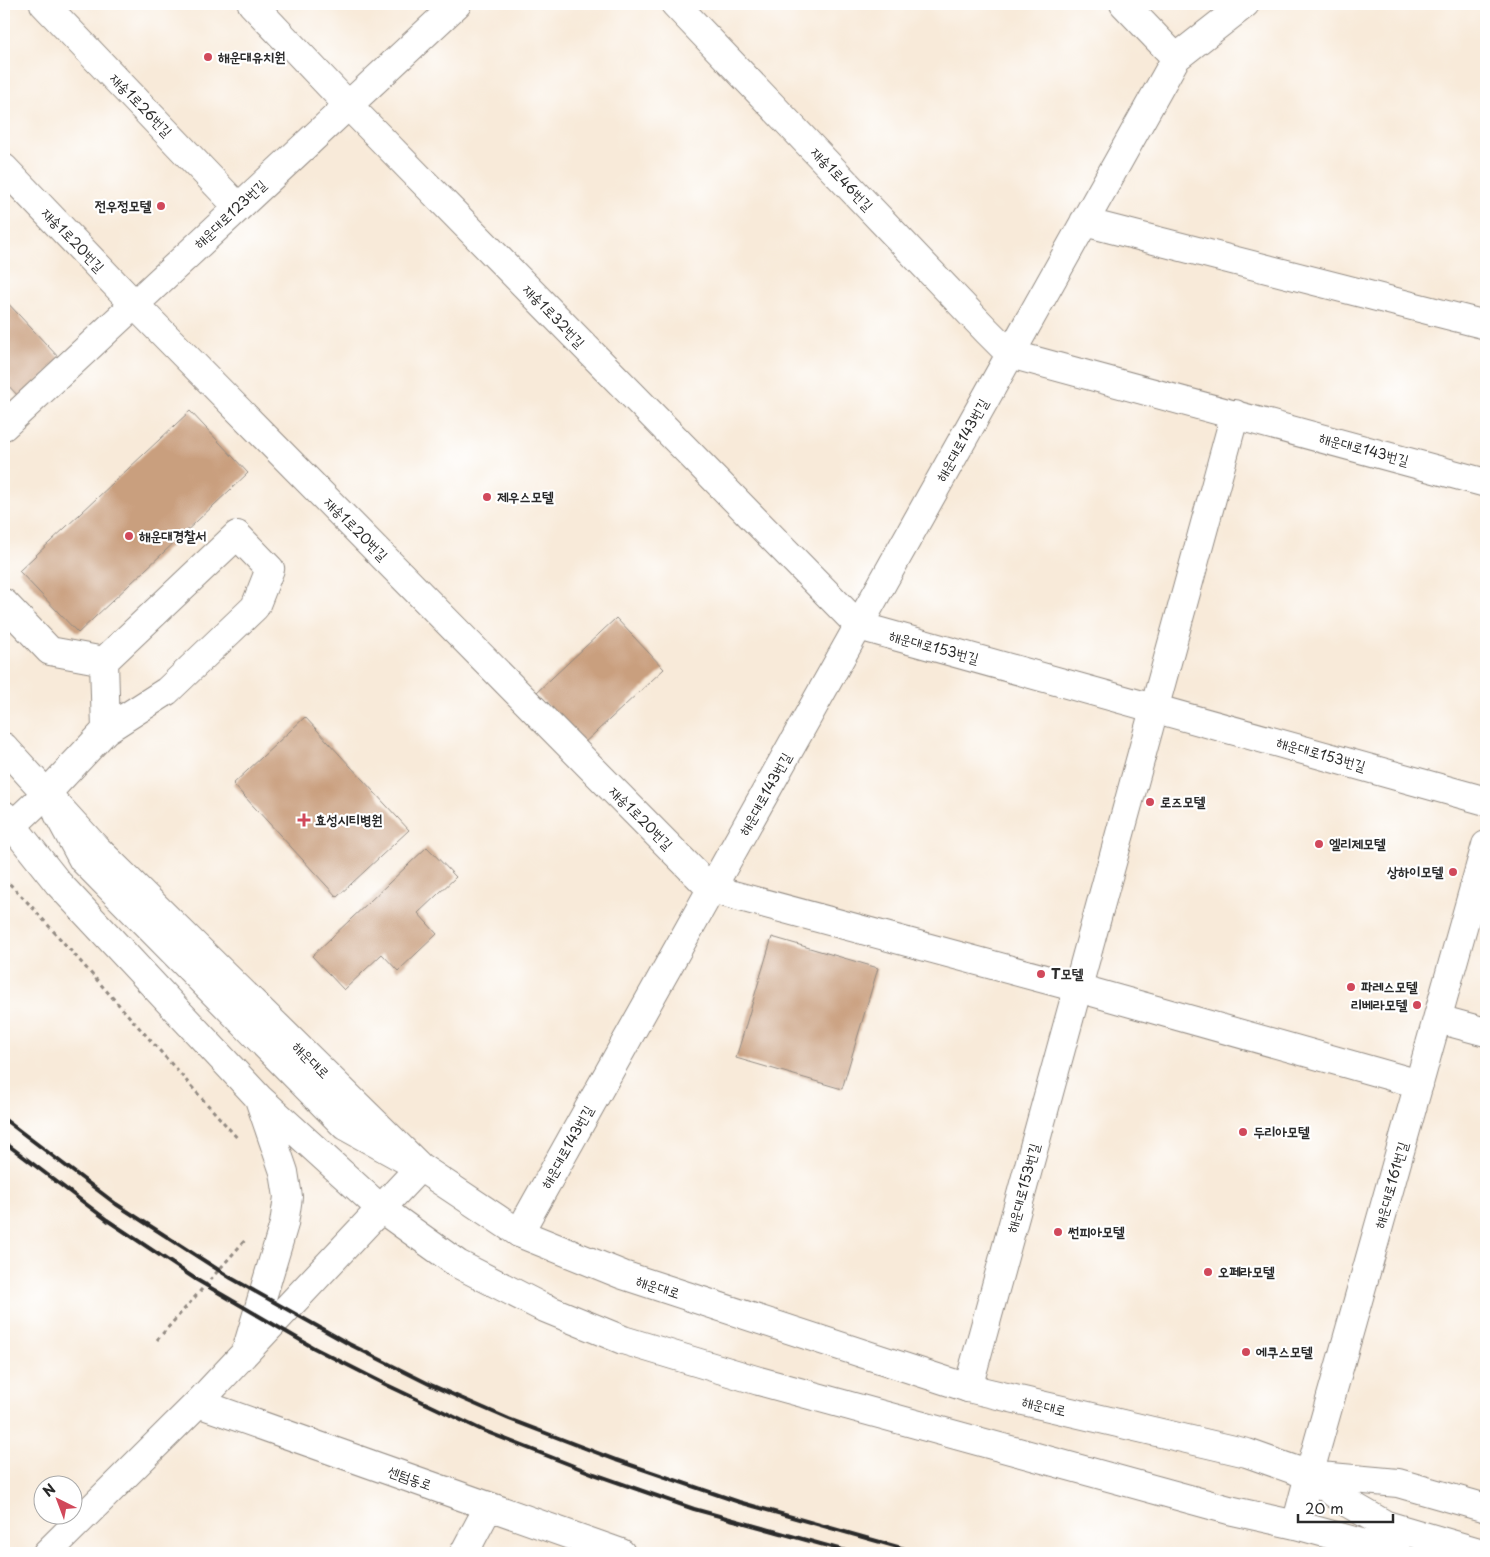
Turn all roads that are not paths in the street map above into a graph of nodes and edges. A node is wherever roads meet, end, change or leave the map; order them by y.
1 (44, 4) edge
2 (252, 4) edge
3 (457, 4) edge
4 (674, 4) edge
5 (1124, 4) edge
6 (1246, 4) edge
7 (1176, 58) junction
8 (348, 105) junction
9 (4, 168) edge
10 (238, 207) junction
11 (1084, 222) junction
12 (134, 304) junction
13 (1486, 325) edge
14 (1010, 354) junction
15 (1236, 414) junction
16 (7, 416) edge
17 (1486, 483) edge
18 (4, 602) edge
19 (859, 626) junction
20 (104, 661) junction
21 (1155, 708) junction
22 (106, 730) junction
23 (4, 747) edge
24 (47, 793) junction
25 (1486, 800) edge
26 (8, 820) edge
27 (1486, 845) edge
28 (711, 889) junction
29 (1078, 988) junction
30 (1438, 1019) junction
31 (1486, 1032) edge
32 (1419, 1084) junction
33 (259, 1098) junction
34 (420, 1167) junction
35 (380, 1208) junction
36 (519, 1233) junction
37 (246, 1353) junction
38 (968, 1388) junction
39 (198, 1403) junction
40 (1309, 1475) junction
41 (489, 1506) junction
42 (1486, 1508) edge
43 (1296, 1525) junction
44 (47, 1553) edge
45 (464, 1553) edge
46 (622, 1553) edge
47 (1398, 1553) edge
48 (1482, 1553) edge

1 - 10 street, 재송1로26번길
2 - 8 street, 재송1로32번길
3 - 8 street, 해운대로123번길
4 - 14 street, 재송1로46번길
5 - 7 street
6 - 7 street, 해운대로143번길
7 - 11 street, 해운대로143번길
8 - 10 street, 해운대로123번길
8 - 19 street, 재송1로32번길
9 - 12 street, 재송1로20번길
10 - 12 street, 해운대로123번길
11 - 13 street
11 - 14 street, 해운대로143번길
12 - 16 street, 해운대로123번길
12 - 28 street, 재송1로20번길
14 - 15 street, 해운대로143번길
14 - 19 street, 해운대로143번길
15 - 17 street, 해운대로143번길
15 - 21 street, 해운대로153번길
18 - 20 street
19 - 21 street, 해운대로153번길
19 - 28 street, 해운대로143번길
20 - 22 street
20 - 22 street
21 - 25 street, 해운대로153번길
21 - 29 street, 해운대로153번길
22 - 24 street
23 - 24 street, 해운대로
24 - 26 street
24 - 34 street, 해운대로
26 - 33 street
27 - 30 street, 해운대로161번길
28 - 29 street
28 - 36 street, 해운대로143번길
29 - 32 street
29 - 38 street, 해운대로153번길
30 - 31 street
30 - 32 street, 해운대로161번길
32 - 40 street, 해운대로161번길
33 - 35 street
33 - 37 street
34 - 35 street
34 - 36 street, 해운대로
35 - 37 street
35 - 43 street
36 - 38 street, 해운대로
37 - 39 street
38 - 40 street, 해운대로
39 - 41 street, 센텀동로
39 - 44 street
40 - 42 street, 해운대로
40 - 43 street, 해운대로161번길
40 - 48 street
41 - 45 street
41 - 46 street, 센텀동로
43 - 47 street

